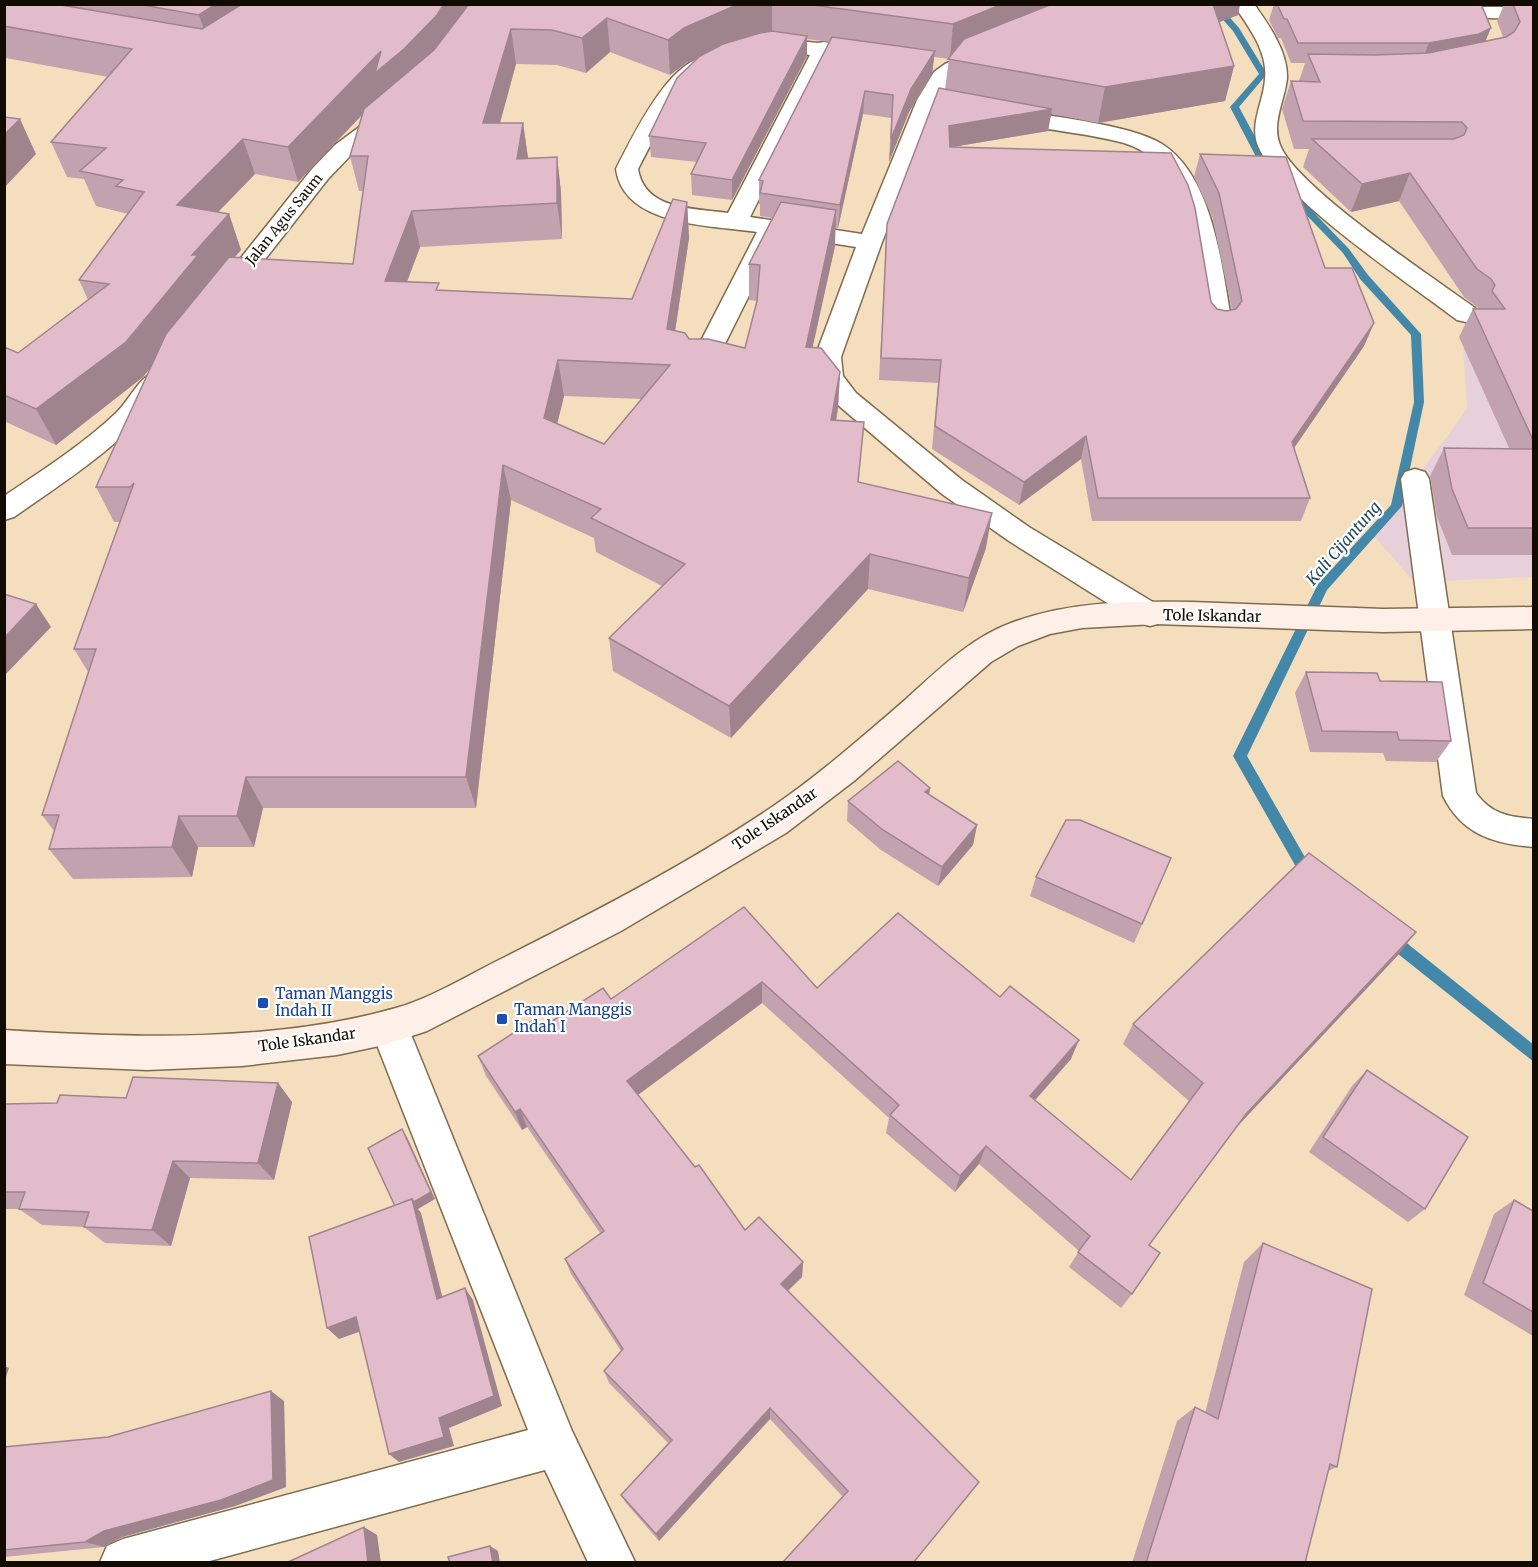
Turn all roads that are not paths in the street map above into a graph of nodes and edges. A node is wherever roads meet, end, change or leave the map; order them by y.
1 (1246, 8) edge
2 (1272, 12) dead end
3 (1423, 12) edge
4 (1481, 13) junction
5 (1533, 13) edge
6 (1490, 33) edge
7 (1004, 47) edge
8 (824, 48) junction
9 (893, 59) edge
10 (1276, 71) junction
11 (1299, 73) dead end
12 (410, 100) edge
13 (984, 110) edge
14 (1275, 158) junction
15 (1309, 158) dead end
16 (735, 222) junction
17 (771, 228) junction
18 (870, 242) junction
19 (1466, 314) dead end
20 (207, 316) edge
21 (1219, 324) edge
22 (171, 363) edge
23 (701, 366) edge
24 (1415, 479) dead end
25 (4, 510) edge
26 (1149, 615) junction
27 (1533, 618) edge
28 (1436, 621) junction
29 (1533, 832) edge
30 (388, 1027) junction
31 (4, 1047) edge
32 (556, 1445) junction
33 (123, 1563) edge
34 (612, 1563) edge

1 - 2 street
1 - 10 street
3 - 4 street
4 - 5 street
4 - 6 street
7 - 18 street
8 - 9 street
8 - 16 street
8 - 16 street
10 - 11 street
10 - 14 street
12 - 20 street, Jalan Agus Saum
13 - 21 street
14 - 15 street
14 - 19 street
16 - 17 street
17 - 18 street
17 - 23 street
18 - 26 street
22 - 25 street
24 - 28 street
26 - 28 main road, Tole Iskandar
26 - 30 main road, Tole Iskandar
27 - 28 main road, Tole Iskandar
28 - 29 street
30 - 31 main road, Tole Iskandar
30 - 32 street
32 - 33 street
32 - 34 street

